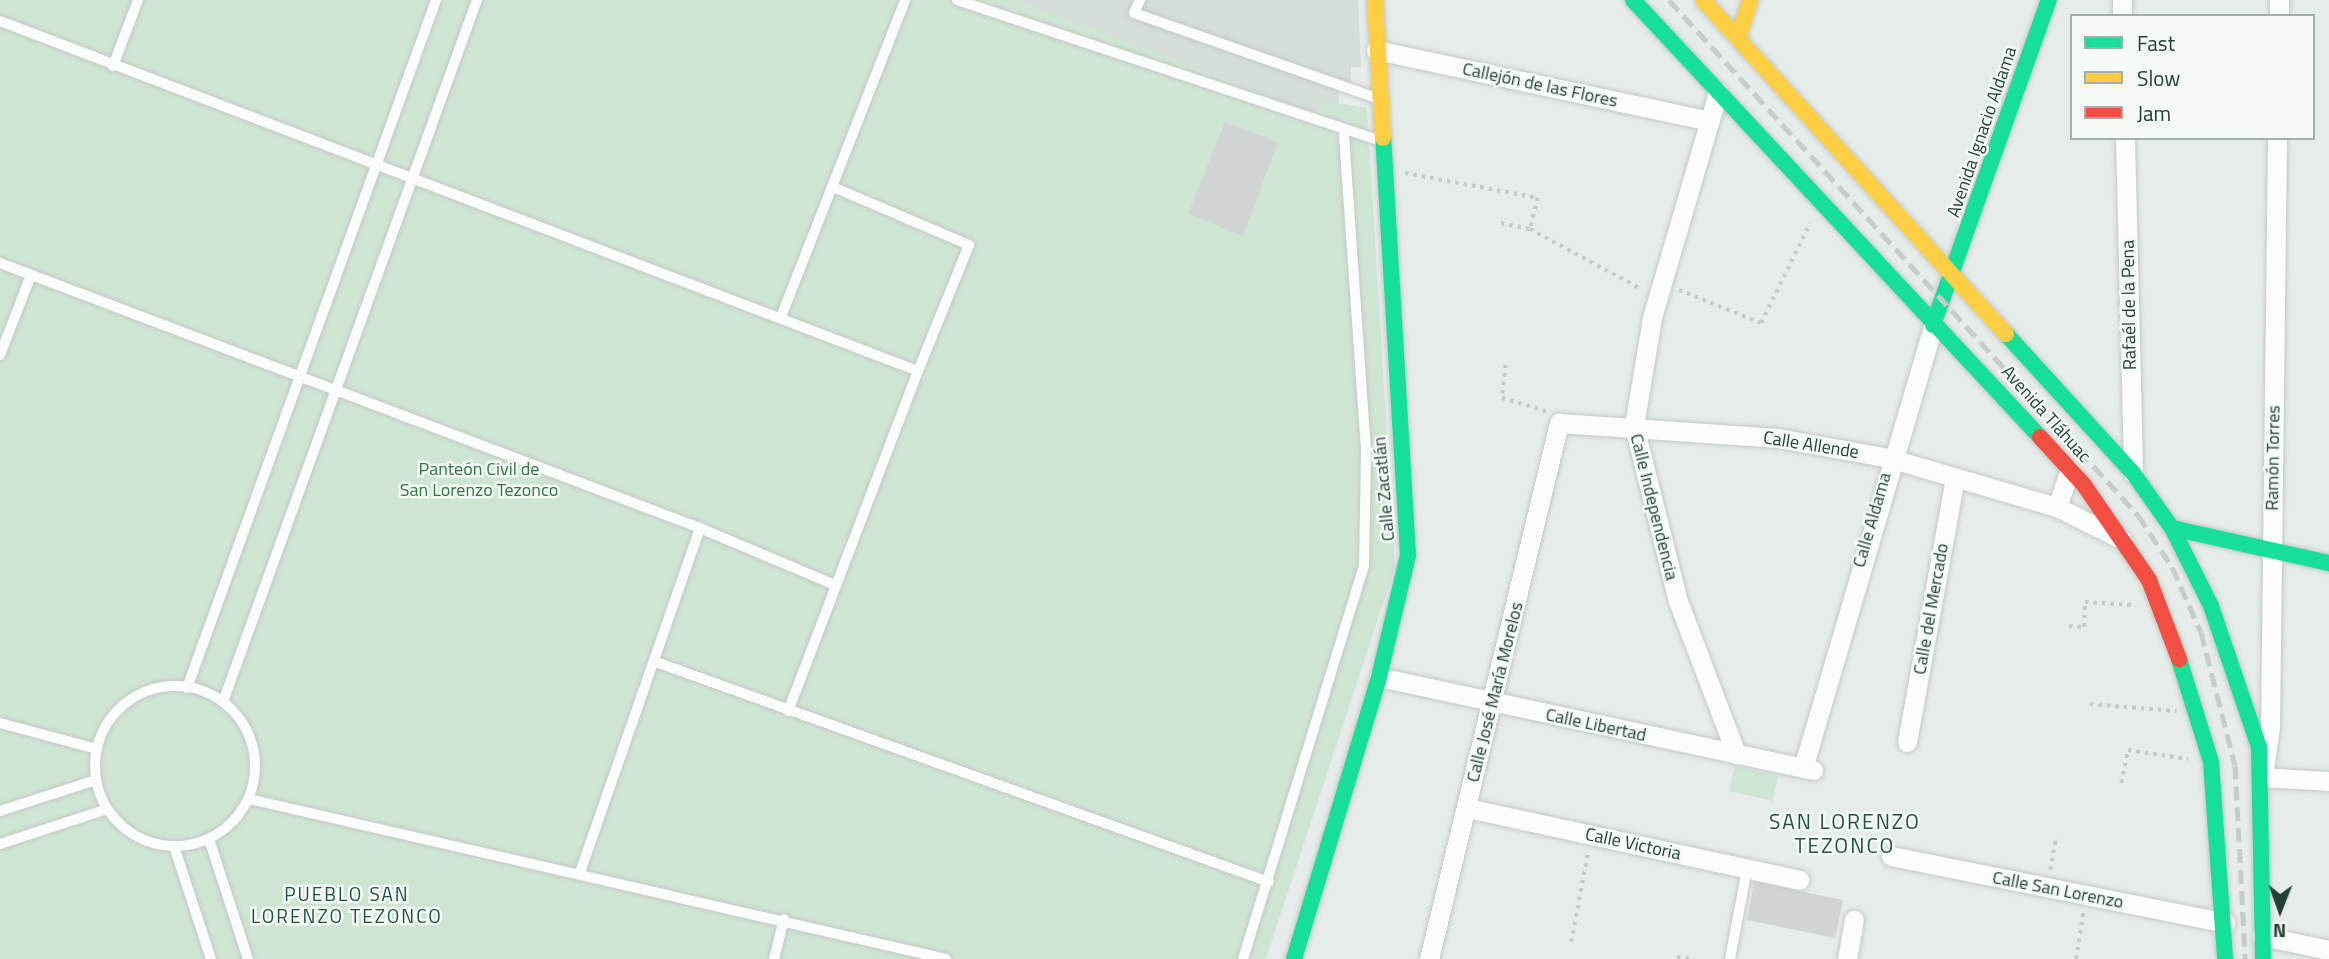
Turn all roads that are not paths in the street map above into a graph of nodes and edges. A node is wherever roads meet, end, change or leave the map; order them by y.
1 (138, 0) edge
2 (436, 0) edge
3 (477, 0) edge
4 (905, 0) edge
5 (957, 0) edge
6 (1140, 0) edge
7 (1375, 0) edge
8 (1633, 0) edge
9 (1703, 0) edge
10 (1750, 0) edge
11 (2049, 0) edge
12 (0, 21) edge
13 (1738, 38) junction
14 (1376, 50) junction
15 (113, 66) junction
16 (1718, 92) junction
17 (1379, 99) junction
18 (1704, 120) junction
19 (1344, 133) junction
20 (2125, 140) edge
21 (2277, 140) edge
22 (1382, 141) junction
23 (378, 162) junction
24 (413, 177) junction
25 (833, 187) junction
26 (0, 263) edge
27 (31, 275) junction
28 (1952, 276) junction
29 (781, 317) junction
30 (1933, 325) junction
31 (0, 355) edge
32 (918, 371) junction
33 (299, 375) junction
34 (337, 387) junction
35 (1559, 424) joint
36 (1634, 426) junction
37 (1889, 458) junction
38 (2070, 470) junction
39 (2133, 472) junction
40 (1955, 477) junction
41 (2057, 508) junction
42 (700, 528) junction
43 (2172, 528) junction
44 (2122, 539) junction
45 (2272, 549) junction
46 (2329, 563) edge
47 (835, 585) junction
48 (656, 662) junction
49 (1379, 677) junction
50 (187, 688) junction
51 (223, 702) junction
52 (1493, 703) junction
53 (788, 710) junction
54 (0, 723) edge
55 (1907, 742) dead end
56 (97, 750) junction
57 (1735, 754) junction
58 (1808, 769) joint
59 (2263, 777) junction
60 (96, 780) junction
61 (2329, 781) edge
62 (248, 799) junction
63 (1467, 808) junction
64 (107, 809) junction
65 (0, 811) edge
66 (209, 839) junction
67 (0, 844) edge
68 (174, 846) junction
69 (1891, 856) dead end
70 (1747, 869) junction
71 (580, 872) junction
72 (1799, 880) dead end
73 (1269, 882) junction
74 (784, 919) junction
75 (1854, 920) dead end
76 (2225, 923) junction
77 (2262, 936) junction
78 (2329, 950) edge
79 (211, 959) edge
80 (248, 959) edge
81 (774, 959) edge
82 (946, 959) edge
83 (1243, 959) edge
84 (1294, 959) edge
85 (1429, 959) edge
86 (1730, 959) edge
87 (1847, 959) edge
88 (2225, 959) edge
89 (2263, 959) edge

1 - 15 lane
2 - 23 lane
3 - 24 lane
4 - 25 lane
5 - 19 lane
6 - 17 lane
7 - 14 main road, Calle Zacatlán
8 - 16 main road, Avenida Tláhuac
9 - 13 main road, Avenida Tláhuac
10 - 13 main road
11 - 28 main road, Avenida Ignacio Aldama
12 - 15 lane
13 - 28 main road, Avenida Tláhuac
14 - 17 main road, Calle Zacatlán
14 - 18 street, Callejón de las Flores
15 - 23 lane
16 - 18 street, Calle Independencia
16 - 30 main road, Avenida Tláhuac
17 - 22 main road, Calle Zacatlán
18 - 36 street, Calle Independencia
19 - 22 lane
19 - 73 lane
20 - 39 street, Rafaél de la Pena
21 - 45 street, Ramón Torres
22 - 49 main road, Calle Zacatlán
23 - 24 lane
23 - 33 lane
24 - 29 lane
24 - 34 lane
25 - 29 lane
25 - 32 lane
26 - 27 lane
27 - 31 lane
27 - 33 lane
28 - 30 main road, Calle Aldama
28 - 39 main road, Avenida Tláhuac
29 - 32 lane
30 - 37 street, Calle Aldama
30 - 38 main road, Avenida Tláhuac
32 - 47 lane
33 - 34 lane
33 - 50 lane
34 - 42 lane
34 - 51 lane
35 - 36 street, Calle Allende
35 - 52 street, Calle José María Morelos
36 - 37 street, Calle Allende
36 - 57 street, Calle Independencia
37 - 40 street, Calle Allende
37 - 58 street, Calle Aldama
38 - 41 street
38 - 44 main road, Avenida Tláhuac
39 - 43 main road, Avenida Tláhuac
40 - 41 street, Calle Allende
40 - 55 street, Calle del Mercado
41 - 44 street, Calle Allende
42 - 47 lane
42 - 48 lane
43 - 45 main road
43 - 59 main road, Avenida Tláhuac
44 - 76 main road, Avenida Tláhuac
45 - 46 main road
45 - 59 street, Ramón Torres
47 - 53 lane
48 - 53 lane
48 - 71 lane
49 - 52 street, Calle Libertad
49 - 84 main road, Calle Zacatlán
50 - 51 lane
50 - 56 lane
51 - 62 lane
52 - 57 street, Calle Libertad
52 - 63 street, Calle José María Morelos
53 - 73 lane
54 - 56 lane
56 - 60 lane
57 - 58 street, Calle Libertad
59 - 61 street
59 - 77 main road, Avenida Tláhuac
60 - 64 lane
60 - 65 lane
62 - 66 lane
62 - 71 lane
63 - 70 street, Calle Victoria
63 - 85 street, Calle José María Morelos
64 - 67 lane
64 - 68 lane
66 - 68 lane
66 - 80 lane
68 - 79 lane
69 - 76 street, Calle San Lorenzo
70 - 72 street, Calle Victoria
70 - 86 lane
71 - 74 lane
73 - 83 lane
74 - 81 lane
74 - 82 lane
75 - 87 street
76 - 88 main road, Avenida Tláhuac
77 - 78 street
77 - 89 main road, Avenida Tláhuac

